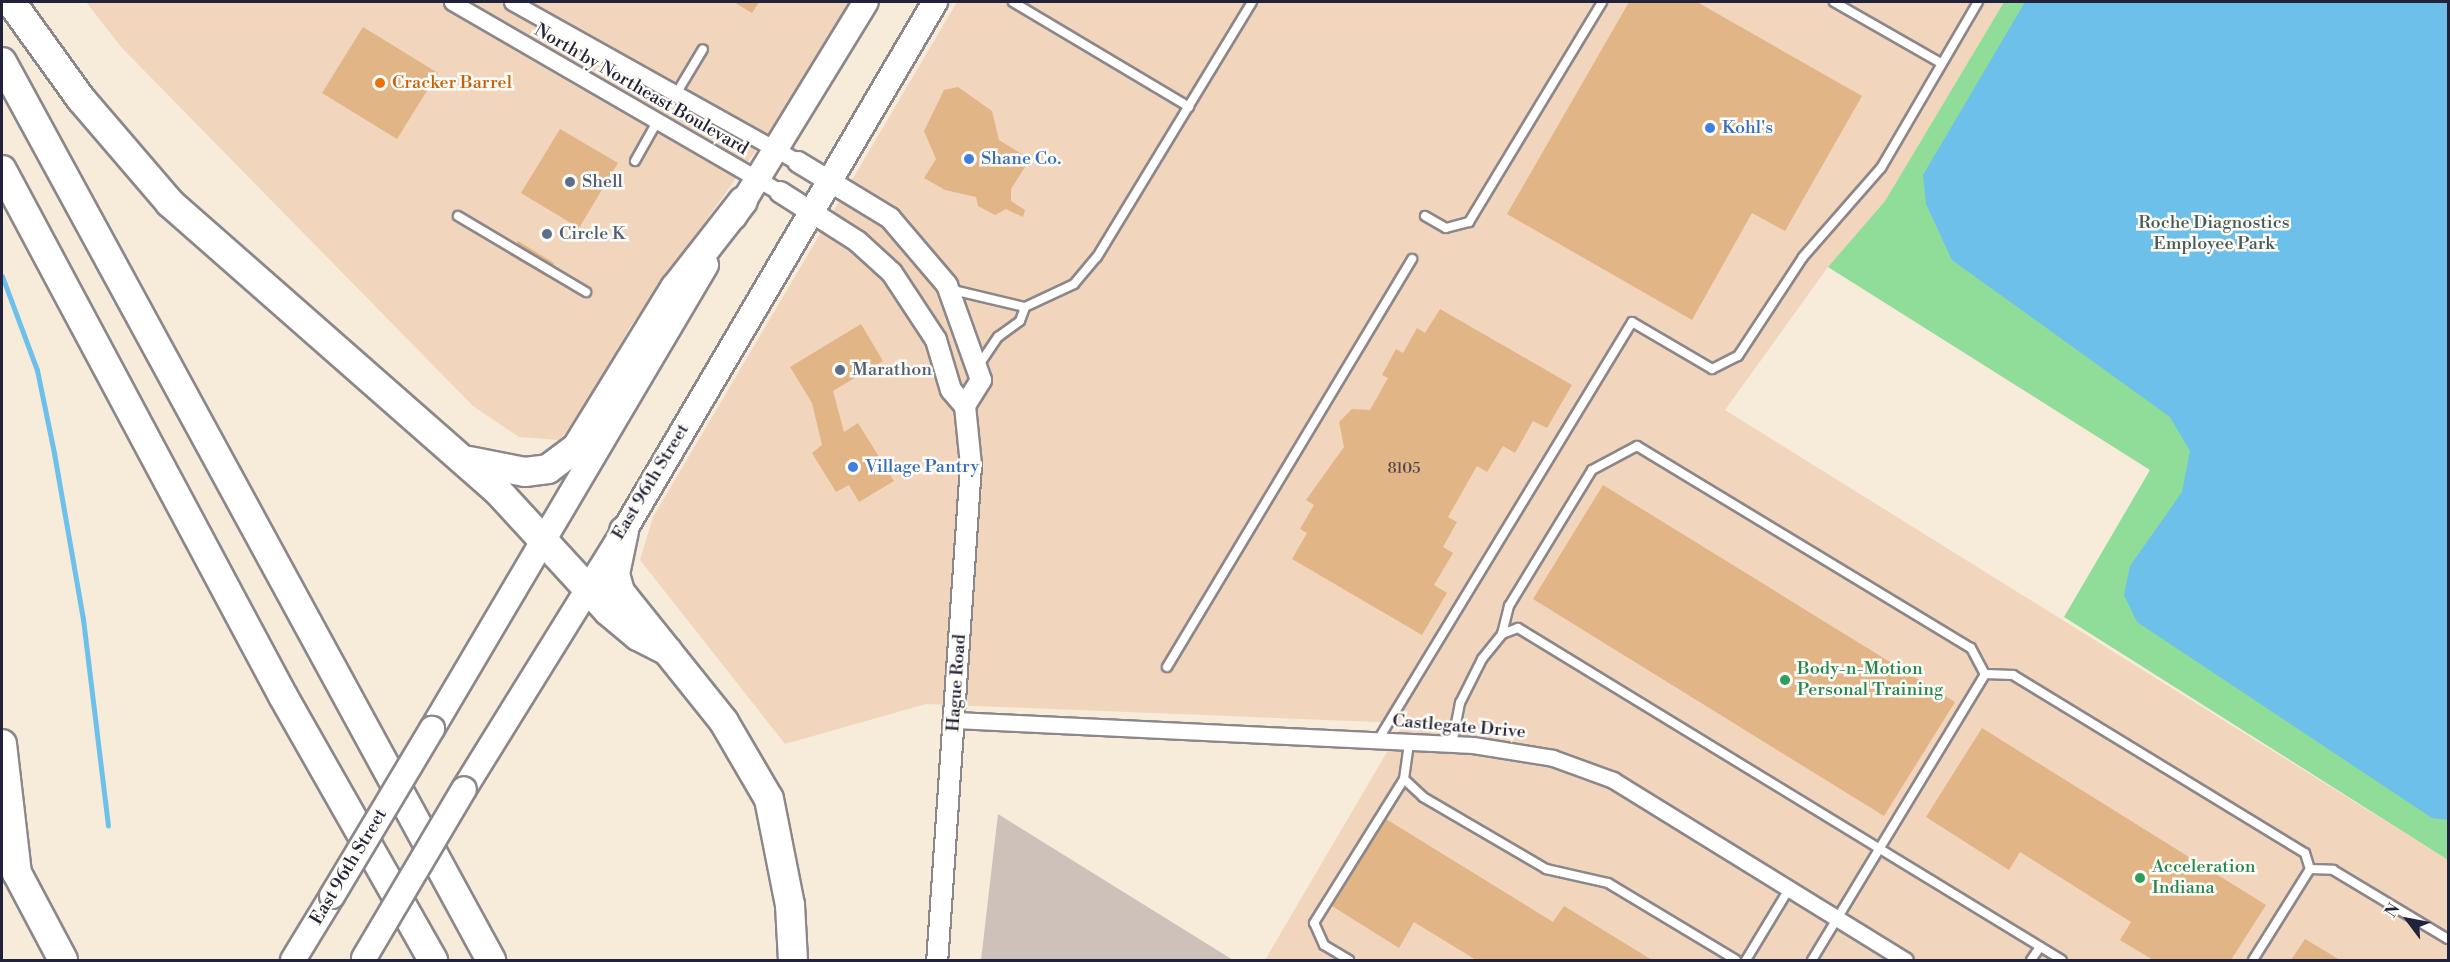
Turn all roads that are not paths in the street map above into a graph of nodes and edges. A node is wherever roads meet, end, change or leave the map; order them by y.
1 (11, 2) edge
2 (452, 2) edge
3 (512, 2) edge
4 (866, 2) edge
5 (936, 2) edge
6 (1013, 2) edge
7 (1252, 2) edge
8 (1602, 2) edge
9 (1834, 2) edge
10 (1978, 2) edge
11 (703, 49) dead end
12 (2, 62) edge
13 (1941, 63) junction
14 (674, 96) junction
15 (1189, 107) junction
16 (657, 122) junction
17 (776, 150) junction
18 (635, 161) dead end
19 (798, 162) joint
20 (2, 170) edge
21 (829, 178) junction
22 (750, 190) junction
23 (780, 192) joint
24 (811, 210) junction
25 (458, 216) dead end
26 (1425, 216) dead end
27 (1412, 259) dead end
28 (948, 288) junction
29 (586, 292) dead end
30 (1025, 307) junction
31 (979, 366) junction
32 (965, 406) junction
33 (461, 459) junction
34 (624, 531) junction
35 (545, 540) junction
36 (586, 586) junction
37 (1502, 634) junction
38 (667, 651) junction
39 (1167, 667) dead end
40 (1985, 674) junction
41 (955, 720) junction
42 (1378, 740) junction
43 (1409, 742) junction
44 (2, 744) edge
45 (1452, 744) junction
46 (1404, 779) junction
47 (1880, 849) junction
48 (2310, 869) junction
49 (1789, 889) junction
50 (1837, 918) junction
51 (2448, 939) edge
52 (2040, 947) junction
53 (363, 959) edge
54 (63, 960) edge
55 (293, 960) edge
56 (433, 960) edge
57 (491, 960) edge
58 (793, 960) edge
59 (937, 960) edge
60 (1349, 960) edge
61 (1736, 960) edge
62 (1746, 960) edge
63 (1812, 960) edge
64 (1905, 960) edge
65 (2031, 960) edge
66 (2062, 960) edge
67 (2253, 960) edge

1 - 33 highway
2 - 16 street, North by Northeast Boulevard
3 - 14 street, North by Northeast Boulevard
4 - 17 main road, East 96th Street
5 - 21 main road, East 96th Street
6 - 15 lane
7 - 15 lane
8 - 26 lane
9 - 13 lane
10 - 13 lane
11 - 14 lane
12 - 57 highway
13 - 42 lane
14 - 17 street, North by Northeast Boulevard
15 - 30 lane
16 - 18 lane
16 - 22 street, North by Northeast Boulevard
17 - 19 street, North by Northeast Boulevard
17 - 22 main road, East 96th Street
19 - 21 street
20 - 56 highway
21 - 24 main road, East 96th Street
21 - 28 street
22 - 23 street, North by Northeast Boulevard
22 - 33 highway
22 - 35 main road, East 96th Street
23 - 24 street, Hague Road
24 - 32 street, Hague Road
24 - 34 main road, East 96th Street
25 - 29 lane
27 - 39 lane
28 - 30 lane
28 - 31 street
30 - 31 lane
31 - 32 street
32 - 41 street, Hague Road
33 - 35 highway
34 - 36 main road, East 96th Street
34 - 38 highway
35 - 36 highway
35 - 55 main road, East 96th Street, bridge
36 - 38 highway
36 - 53 main road, East 96th Street, bridge
37 - 40 lane
37 - 45 lane
37 - 47 lane
38 - 58 highway
40 - 47 lane
40 - 48 lane
41 - 42 street, Castlegate Drive
41 - 59 street, Hague Road
42 - 43 street, Castlegate Drive
43 - 45 street, Castlegate Drive
43 - 46 lane
44 - 54 highway
45 - 49 street, Castlegate Drive
46 - 60 lane
46 - 61 lane
47 - 50 lane
47 - 52 lane
48 - 51 lane
48 - 67 lane
49 - 50 street, Castlegate Drive
49 - 62 lane
50 - 63 lane
50 - 64 street, Castlegate Drive
52 - 65 lane
52 - 66 lane

